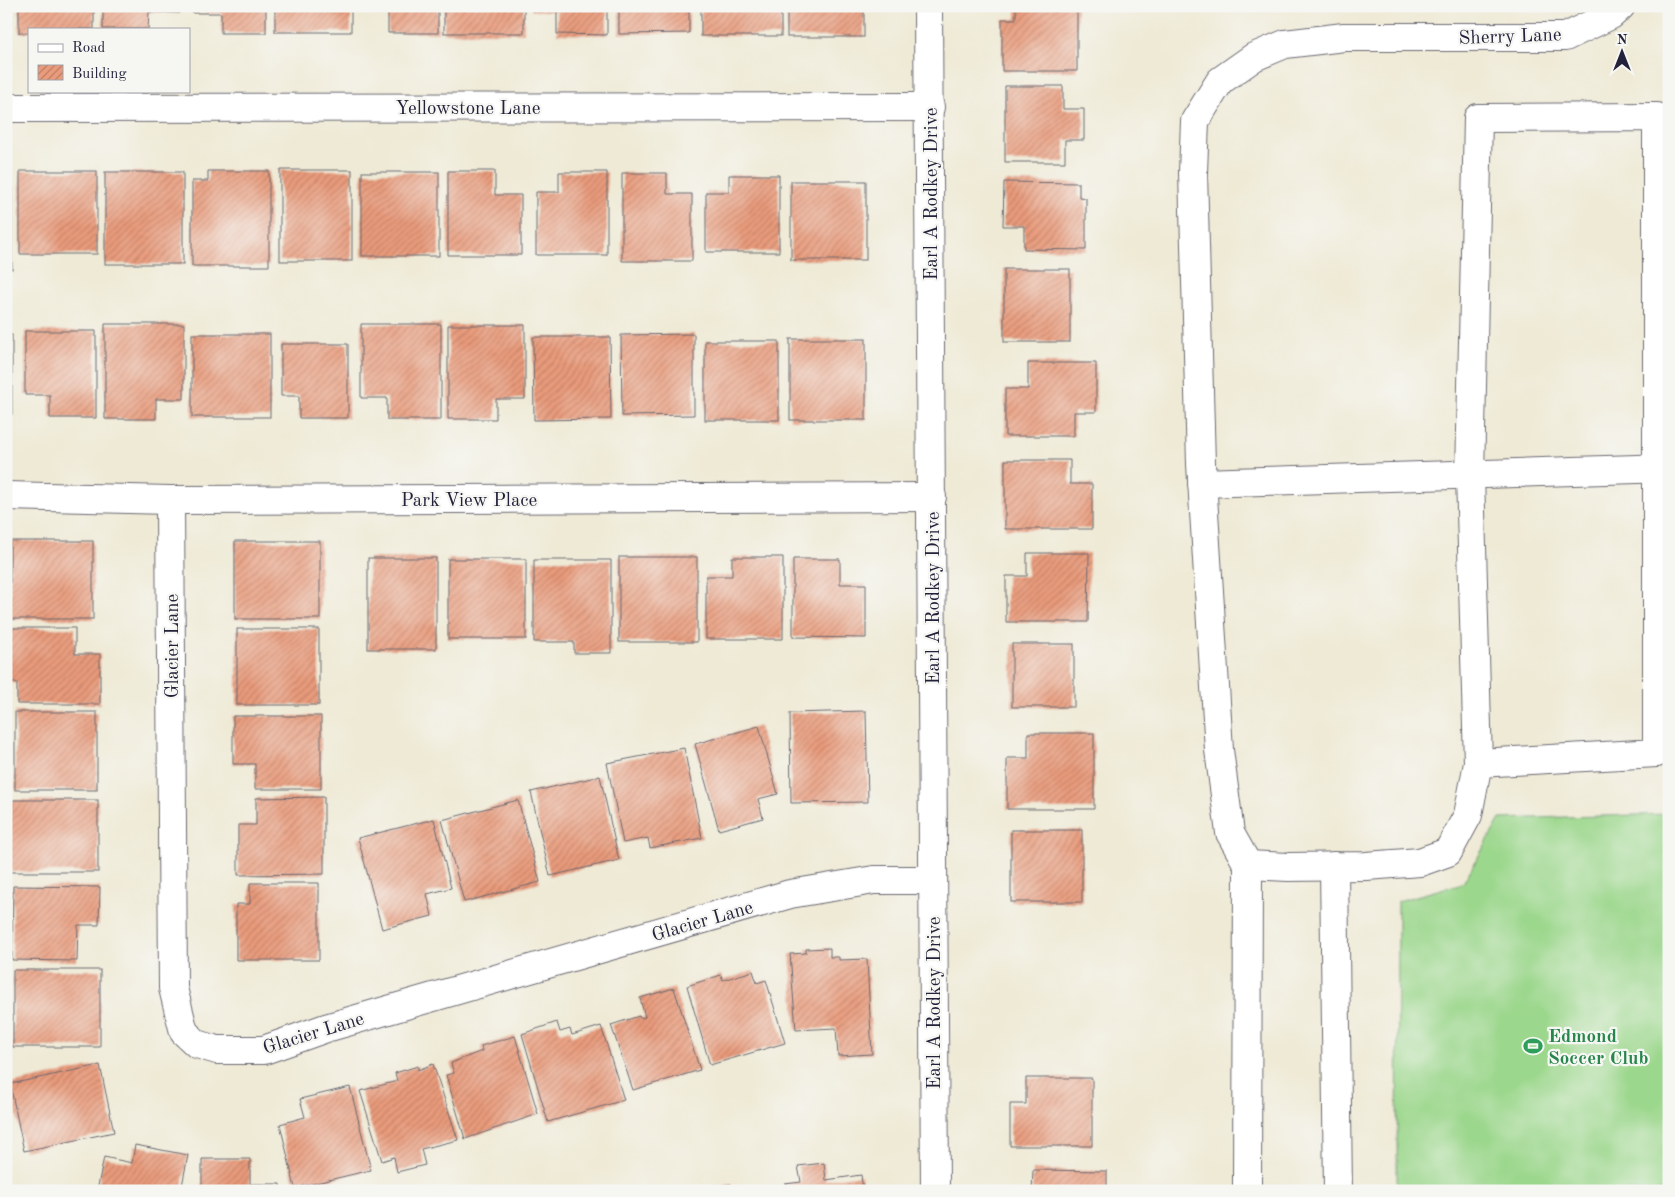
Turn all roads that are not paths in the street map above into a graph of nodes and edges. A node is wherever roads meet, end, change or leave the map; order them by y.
1 (928, 6) edge
2 (1620, 6) edge
3 (930, 106) junction
4 (6, 108) edge
5 (1662, 468) edge
6 (1470, 475) junction
7 (1202, 483) junction
8 (6, 496) edge
9 (932, 496) junction
10 (170, 500) junction
11 (1478, 763) junction
12 (1248, 865) junction
13 (1334, 866) junction
14 (932, 880) junction
15 (935, 1191) edge
16 (1247, 1191) edge
17 (1338, 1191) edge

1 - 3 street, Earl A Rodkey Drive
2 - 7 street, Sherry Lane
3 - 4 street, Yellowstone Lane
3 - 9 street, Earl A Rodkey Drive
5 - 6 street
5 - 6 street
5 - 11 street
6 - 7 street
6 - 11 street
7 - 12 street, Sherry Lane
8 - 10 street, Park View Place
9 - 10 street, Park View Place
9 - 14 street, Earl A Rodkey Drive
10 - 14 street, Glacier Lane
11 - 13 street
12 - 13 street
12 - 16 street
13 - 17 street
14 - 15 street, Earl A Rodkey Drive

